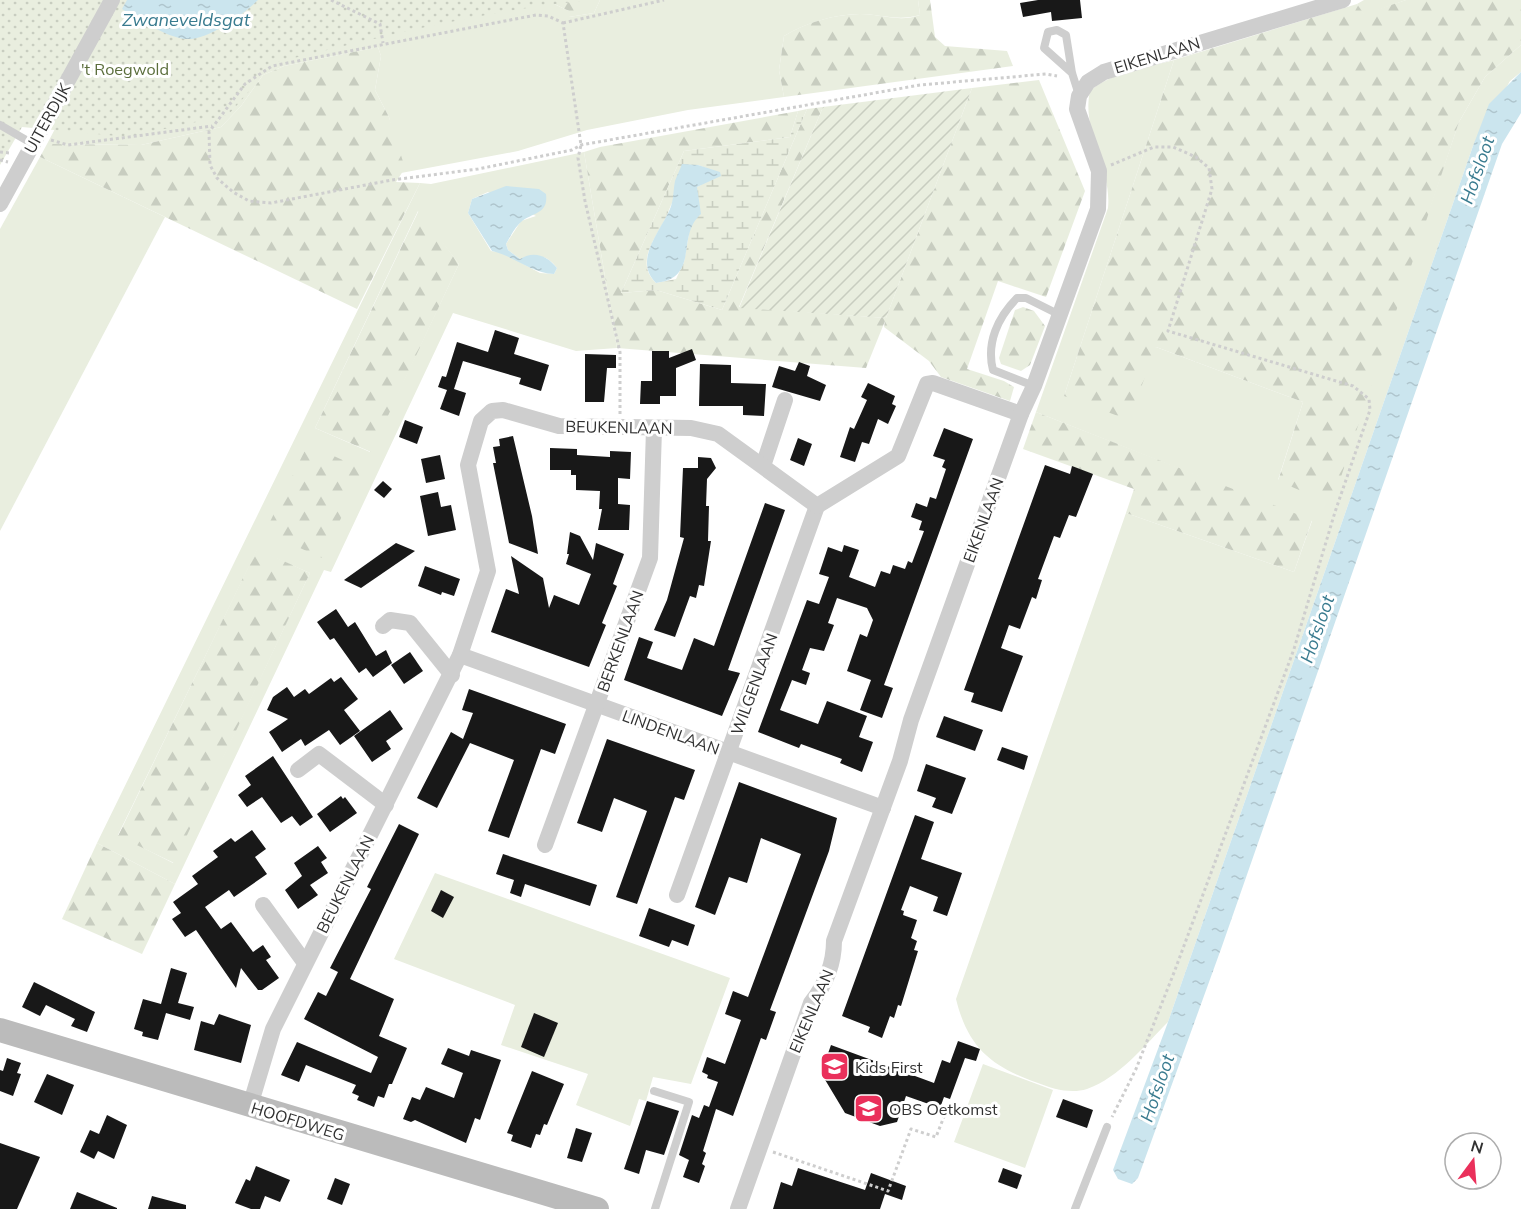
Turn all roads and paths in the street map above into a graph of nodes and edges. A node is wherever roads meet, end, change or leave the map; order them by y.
1 (112, 0) edge
2 (331, 0) edge
3 (664, 0) edge
4 (1343, 0) edge
5 (563, 23) junction
6 (383, 43) junction
7 (1072, 73) junction
8 (1061, 77) dead end
9 (1079, 96) junction
10 (0, 125) edge
11 (213, 126) junction
12 (36, 139) junction
13 (580, 145) junction
14 (1099, 171) junction
15 (0, 204) edge
16 (1060, 315) junction
17 (1034, 386) junction
18 (785, 400) dead end
19 (1020, 414) junction
20 (620, 427) junction
21 (654, 429) junction
22 (763, 466) junction
23 (817, 506) junction
24 (384, 626) dead end
25 (460, 655) junction
26 (452, 675) junction
27 (596, 705) junction
28 (729, 753) junction
29 (298, 770) dead end
30 (386, 806) junction
31 (882, 808) junction
32 (545, 845) dead end
33 (677, 895) dead end
34 (263, 905) dead end
35 (305, 963) junction
36 (0, 1030) edge
37 (654, 1091) dead end
38 (250, 1106) junction
39 (947, 1109) dead end
40 (1107, 1127) joint
41 (759, 1148) junction
42 (597, 1209) edge
43 (655, 1209) edge
44 (738, 1209) edge
45 (1075, 1209) edge

1 - 12 street, UITERDIJK
2 - 6 path
3 - 5 path
4 - 9 street, EIKENLAAN
5 - 6 path
5 - 13 path
6 - 11 path
7 - 7 lane
7 - 9 lane
8 - 13 path
9 - 14 street, EIKENLAAN
10 - 12 lane
11 - 12 path
11 - 13 path
12 - 15 street, UITERDIJK
13 - 20 path
14 - 16 street, EIKENLAAN
14 - 40 path
16 - 17 street, EIKENLAAN
16 - 17 lane
17 - 19 street, EIKENLAAN
18 - 22 street
19 - 23 street
19 - 31 street, EIKENLAAN
20 - 21 street, BEUKENLAAN
20 - 25 street, BEUKENLAAN
21 - 22 street, BEUKENLAAN
21 - 27 street, BERKENLAAN
22 - 23 street, BEUKENLAAN
23 - 28 street, WILGENLAAN
24 - 26 street
25 - 26 street, BEUKENLAAN
25 - 27 street, LINDENLAAN
26 - 30 street, BEUKENLAAN
27 - 28 street, LINDENLAAN
27 - 32 street, BERKENLAAN
28 - 31 street, LINDENLAAN
28 - 33 street, WILGENLAAN
29 - 30 street
30 - 35 street, BEUKENLAAN
31 - 41 street, EIKENLAAN
34 - 35 street
35 - 38 street, BEUKENLAAN
36 - 38 main road, HOOFDWEG
37 - 43 lane
38 - 42 main road, HOOFDWEG
39 - 41 path
40 - 45 lane
41 - 44 street, EIKENLAAN

